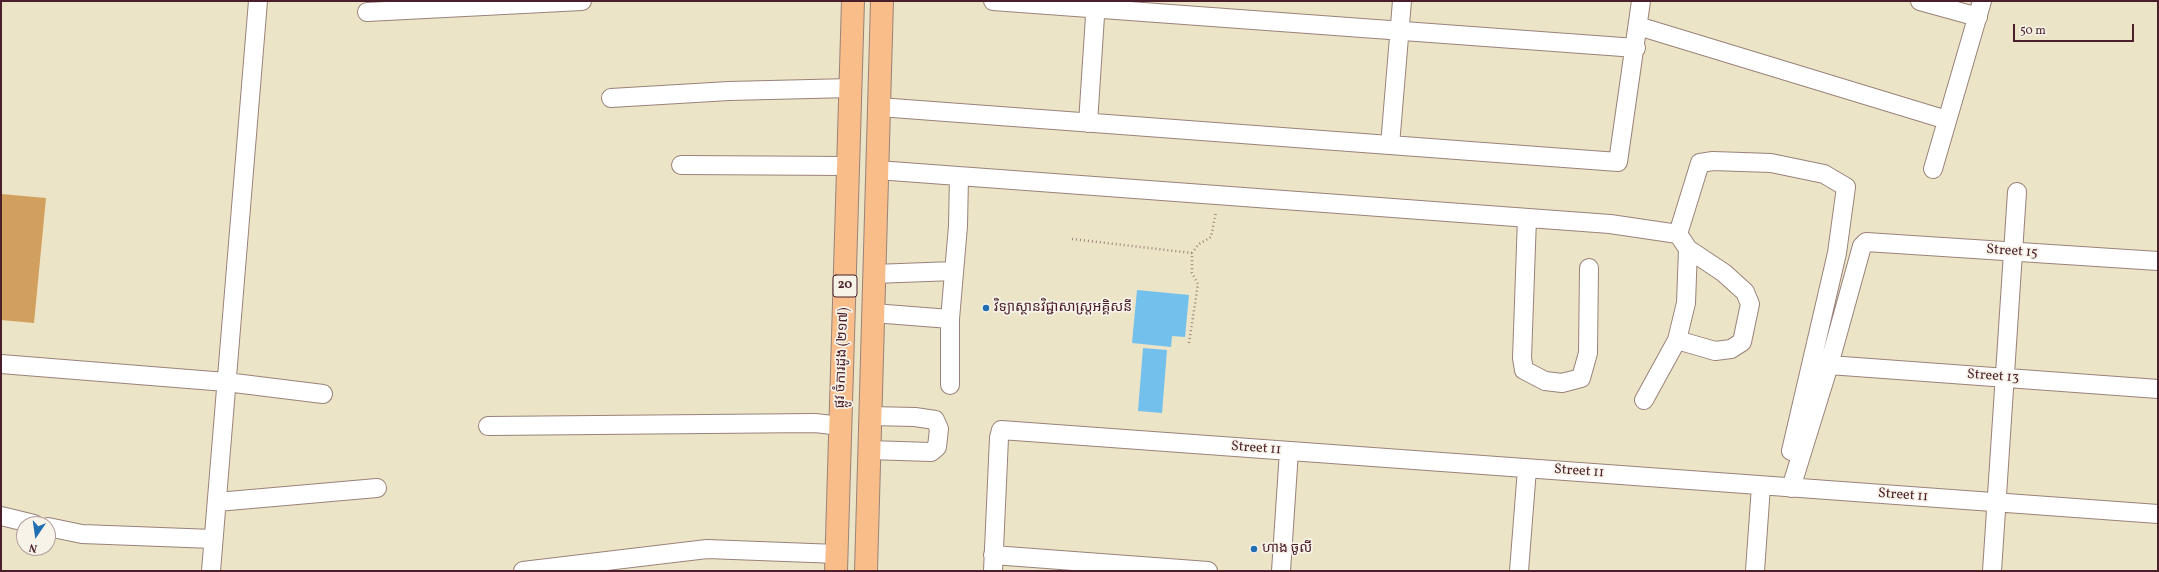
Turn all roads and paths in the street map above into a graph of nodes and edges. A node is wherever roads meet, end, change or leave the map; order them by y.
1 (258, 1) edge
2 (582, 1) edge
3 (853, 1) edge
4 (882, 1) edge
5 (993, 1) edge
6 (1402, 1) edge
7 (1641, 1) edge
8 (1920, 1) edge
9 (1096, 5) edge
10 (1980, 9) edge
11 (367, 12) dead end
12 (1638, 26) junction
13 (1399, 31) junction
14 (1636, 48) junction
15 (851, 88) junction
16 (611, 98) dead end
17 (879, 107) junction
18 (1948, 120) junction
19 (1088, 122) junction
20 (1390, 145) junction
21 (681, 165) dead end
22 (848, 166) junction
23 (1933, 169) dead end
24 (877, 170) junction
25 (959, 176) junction
26 (2017, 192) dead end
27 (1217, 195) junction
28 (1527, 218) junction
29 (1072, 239) dead end
30 (1683, 241) junction
31 (2013, 252) junction
32 (1192, 253) junction
33 (2158, 261) edge
34 (1589, 268) dead end
35 (954, 271) junction
36 (874, 274) junction
37 (873, 313) junction
38 (950, 319) junction
39 (1677, 340) junction
40 (1189, 343) dead end
41 (1, 364) edge
42 (1829, 365) junction
43 (2005, 377) junction
44 (226, 382) junction
45 (950, 385) dead end
46 (2158, 388) edge
47 (323, 394) dead end
48 (1644, 400) dead end
49 (870, 416) junction
50 (488, 426) dead end
51 (841, 426) junction
52 (869, 450) junction
53 (1289, 451) junction
54 (1788, 465) dead end
55 (1527, 469) junction
56 (1761, 486) junction
57 (377, 488) dead end
58 (1791, 488) junction
59 (217, 502) junction
60 (1997, 503) junction
61 (2158, 514) edge
62 (1, 516) edge
63 (16, 520) edge
64 (56, 529) edge
65 (213, 539) junction
66 (837, 563) edge
67 (993, 563) edge
68 (211, 571) edge
69 (523, 571) edge
70 (866, 571) edge
71 (1208, 571) edge
72 (1281, 571) edge
73 (1519, 571) edge
74 (1755, 571) edge
75 (1992, 571) edge

1 - 44 street
2 - 11 street
3 - 15 main road, ផ្លូវ ចំការដូង (២១៧) / 20
4 - 17 main road, ផ្លូវ ចំការដូង (២១៧) / 20
5 - 9 street
6 - 13 street
7 - 12 street
8 - 10 street
9 - 13 street
9 - 19 street
10 - 18 street
12 - 14 street
12 - 18 street
13 - 14 street
13 - 20 street
14 - 20 street
15 - 16 street
15 - 22 main road, ផ្លូវ ចំការដូង (២១៧) / 20
17 - 19 street
17 - 24 main road, ផ្លូវ ចំការដូង (២១៧) / 20
18 - 23 street
19 - 20 street
21 - 22 street
22 - 51 main road, ផ្លូវ ចំការដូង (២១៧) / 20
24 - 25 street
24 - 36 main road, ផ្លូវ ចំការដូង (២១៧) / 20
25 - 27 street
25 - 35 street
26 - 31 street
27 - 28 street
27 - 32 path
28 - 30 street
28 - 34 street
29 - 32 path
30 - 39 street
30 - 39 street
30 - 54 street
31 - 33 street, Street 15
31 - 42 street, Street 15
31 - 43 street
32 - 40 path
35 - 36 street
35 - 38 street
36 - 37 main road, ផ្លូវ ចំការដូង (២១៧) / 20
37 - 38 street
37 - 49 main road, ផ្លូវ ចំការដូង (២១៧) / 20
38 - 45 street
39 - 48 street
41 - 44 street
42 - 43 street, Street 13
42 - 58 street
43 - 46 street, Street 13
43 - 60 street
44 - 47 street
44 - 59 street
49 - 52 main road, ផ្លូវ ចំការដូង (២១៧) / 20
49 - 52 street
50 - 51 street
51 - 66 main road, ផ្លូវ ចំការដូង (២១៧) / 20
52 - 70 main road, ផ្លូវ ចំការដូង (២១៧) / 20
53 - 55 street, Street 11
53 - 67 street, Street 11
53 - 72 street
55 - 56 street, Street 11
55 - 73 street
56 - 58 street, Street 11
56 - 74 street
57 - 59 street
58 - 60 street, Street 11
59 - 65 street
60 - 61 street, Street 11
60 - 75 street
62 - 63 street
64 - 65 street
65 - 68 street
66 - 69 street
67 - 71 street

